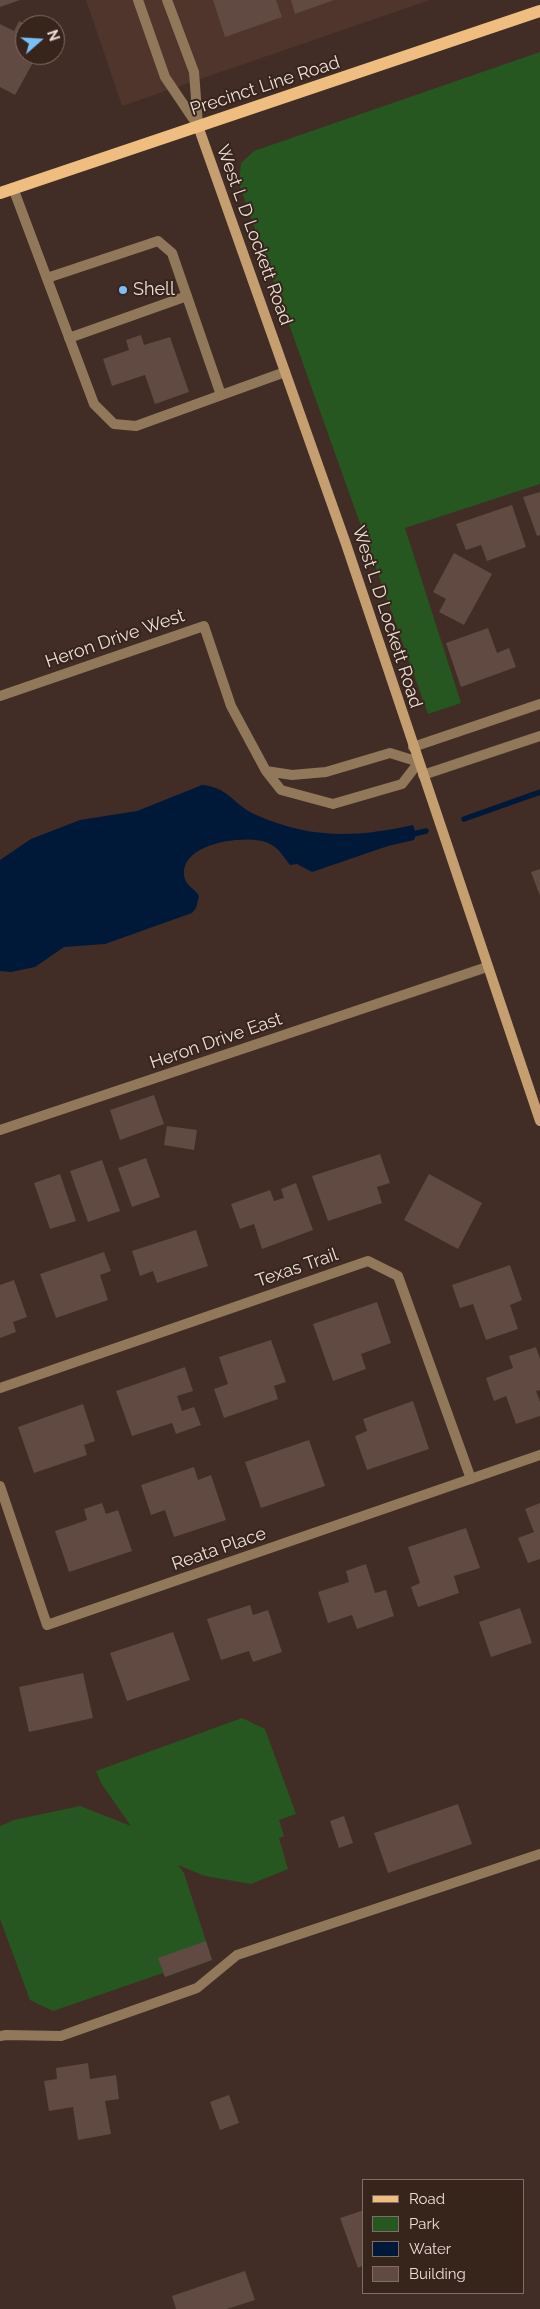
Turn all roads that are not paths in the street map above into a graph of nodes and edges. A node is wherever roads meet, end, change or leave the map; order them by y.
1 (138, 0) edge
2 (167, 0) edge
3 (540, 11) edge
4 (198, 126) junction
5 (13, 188) junction
6 (0, 193) edge
7 (47, 278) junction
8 (187, 296) junction
9 (69, 338) junction
10 (285, 372) junction
11 (222, 395) junction
12 (0, 696) edge
13 (540, 704) edge
14 (540, 736) edge
15 (413, 746) junction
16 (418, 762) junction
17 (266, 771) junction
18 (423, 775) junction
19 (487, 966) junction
20 (540, 1121) edge
21 (0, 1130) edge
22 (0, 1388) edge
23 (540, 1455) edge
24 (471, 1479) junction
25 (0, 1486) edge
26 (540, 1854) edge
27 (0, 2036) edge

1 - 4 street
2 - 4 street
3 - 4 main road, Precinct Line Road
4 - 5 main road, Precinct Line Road
4 - 10 main road, West L D Lockett Road
5 - 6 main road, Precinct Line Road
5 - 7 street
7 - 8 street
7 - 9 street
8 - 9 street
8 - 11 street
9 - 11 street
10 - 11 street
10 - 15 main road, West L D Lockett Road
12 - 17 street, Heron Drive West
13 - 15 street
14 - 18 street
15 - 16 main road, West L D Lockett Road
16 - 17 street
16 - 17 street, Heron Drive West
16 - 18 main road, West L D Lockett Road
18 - 19 main road, West L D Lockett Road
19 - 20 main road, West L D Lockett Road
19 - 21 street, Heron Drive East
22 - 24 street, Texas Trail
23 - 24 street, Reata Place
24 - 25 street, Reata Place
26 - 27 street

